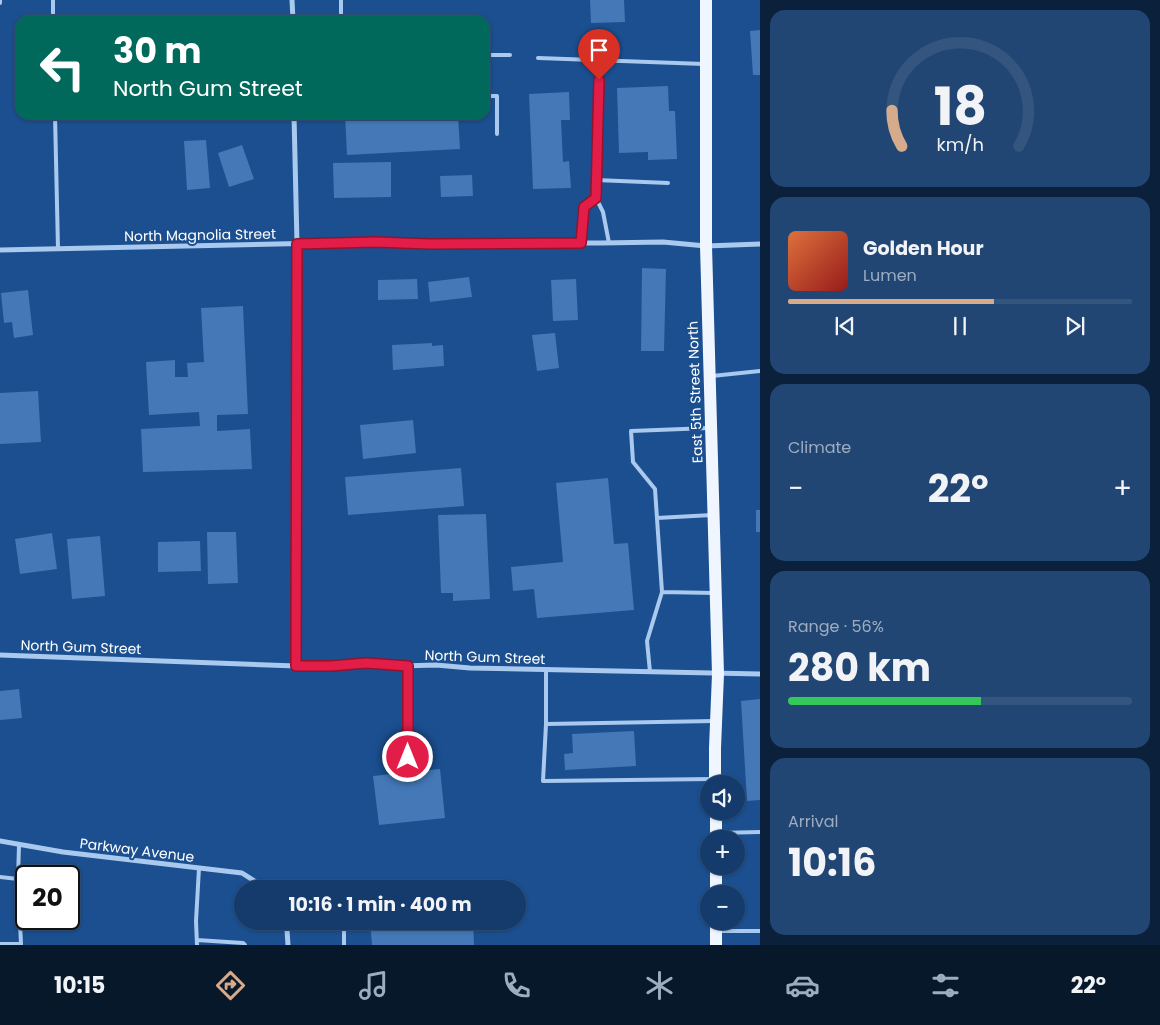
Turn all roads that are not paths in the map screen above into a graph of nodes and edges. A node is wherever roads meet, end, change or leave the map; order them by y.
1 (53, 0) edge
2 (292, 0) edge
3 (341, 0) edge
4 (706, 0) edge
5 (53, 15) edge
6 (293, 15) edge
7 (340, 15) edge
8 (490, 55) edge
9 (510, 55) dead end
10 (538, 58) dead end
11 (599, 60) junction
12 (706, 64) junction
13 (490, 96) edge
14 (55, 120) edge
15 (294, 120) edge
16 (497, 134) dead end
17 (596, 180) junction
18 (668, 183) dead end
19 (596, 198) junction
20 (581, 243) junction
21 (609, 243) junction
22 (297, 244) junction
23 (760, 244) edge
24 (706, 246) junction
25 (58, 249) junction
26 (0, 250) edge
27 (760, 372) edge
28 (710, 376) junction
29 (712, 428) junction
30 (714, 515) junction
31 (657, 518) junction
32 (662, 592) junction
33 (716, 593) junction
34 (0, 655) edge
35 (296, 666) junction
36 (408, 666) junction
37 (546, 670) junction
38 (650, 672) junction
39 (718, 674) junction
40 (760, 674) edge
41 (717, 721) junction
42 (546, 724) junction
43 (408, 757) dead end
44 (715, 775) edge
45 (700, 782) edge
46 (760, 832) edge
47 (745, 833) edge
48 (0, 841) edge
49 (19, 845) junction
50 (18, 865) edge
51 (199, 868) junction
52 (0, 877) edge
53 (15, 879) edge
54 (253, 880) edge
55 (745, 929) edge
56 (20, 930) edge
57 (287, 930) edge
58 (344, 930) edge
59 (716, 930) edge
60 (760, 931) edge
61 (197, 940) junction
62 (0, 944) edge
63 (197, 945) edge
64 (245, 945) edge
65 (288, 945) edge
66 (344, 945) edge
67 (716, 945) edge

1 - 5 lane
2 - 6 street
3 - 7 lane
4 - 12 main road, East 5th Street North
8 - 9 lane
10 - 11 lane
11 - 12 lane
11 - 17 lane
12 - 24 main road, East 5th Street North
13 - 16 lane
14 - 25 lane
15 - 22 street
17 - 18 lane
17 - 19 lane
19 - 20 lane
19 - 21 lane
20 - 21 street, North Magnolia Street
20 - 22 street, North Magnolia Street
21 - 24 street, North Magnolia Street
22 - 25 street, North Magnolia Street
22 - 35 street
23 - 24 street, North Magnolia Street
24 - 28 main road, East 5th Street North
25 - 26 street, North Magnolia Street
27 - 28 lane
28 - 29 main road, East 5th Street North
29 - 30 main road, East 5th Street North
29 - 31 lane
30 - 31 lane
30 - 33 main road, East 5th Street North
31 - 32 lane
32 - 33 lane
32 - 38 lane
33 - 39 main road, East 5th Street North
34 - 35 street, North Gum Street
35 - 36 street, North Gum Street
36 - 37 street, North Gum Street
36 - 43 lane
37 - 38 street, North Gum Street
37 - 42 lane
38 - 39 street, North Gum Street
39 - 40 street, North Gum Street
39 - 41 main road, East 5th Street North
41 - 42 lane
41 - 44 main road, East 5th Street North
42 - 45 lane
46 - 47 lane
48 - 49 street, Parkway Avenue
49 - 50 lane
49 - 51 street, Parkway Avenue
51 - 54 street, Parkway Avenue
51 - 61 lane
52 - 53 lane
55 - 60 lane
56 - 62 lane
57 - 65 street
58 - 66 lane
59 - 67 main road
61 - 63 lane
61 - 64 lane

